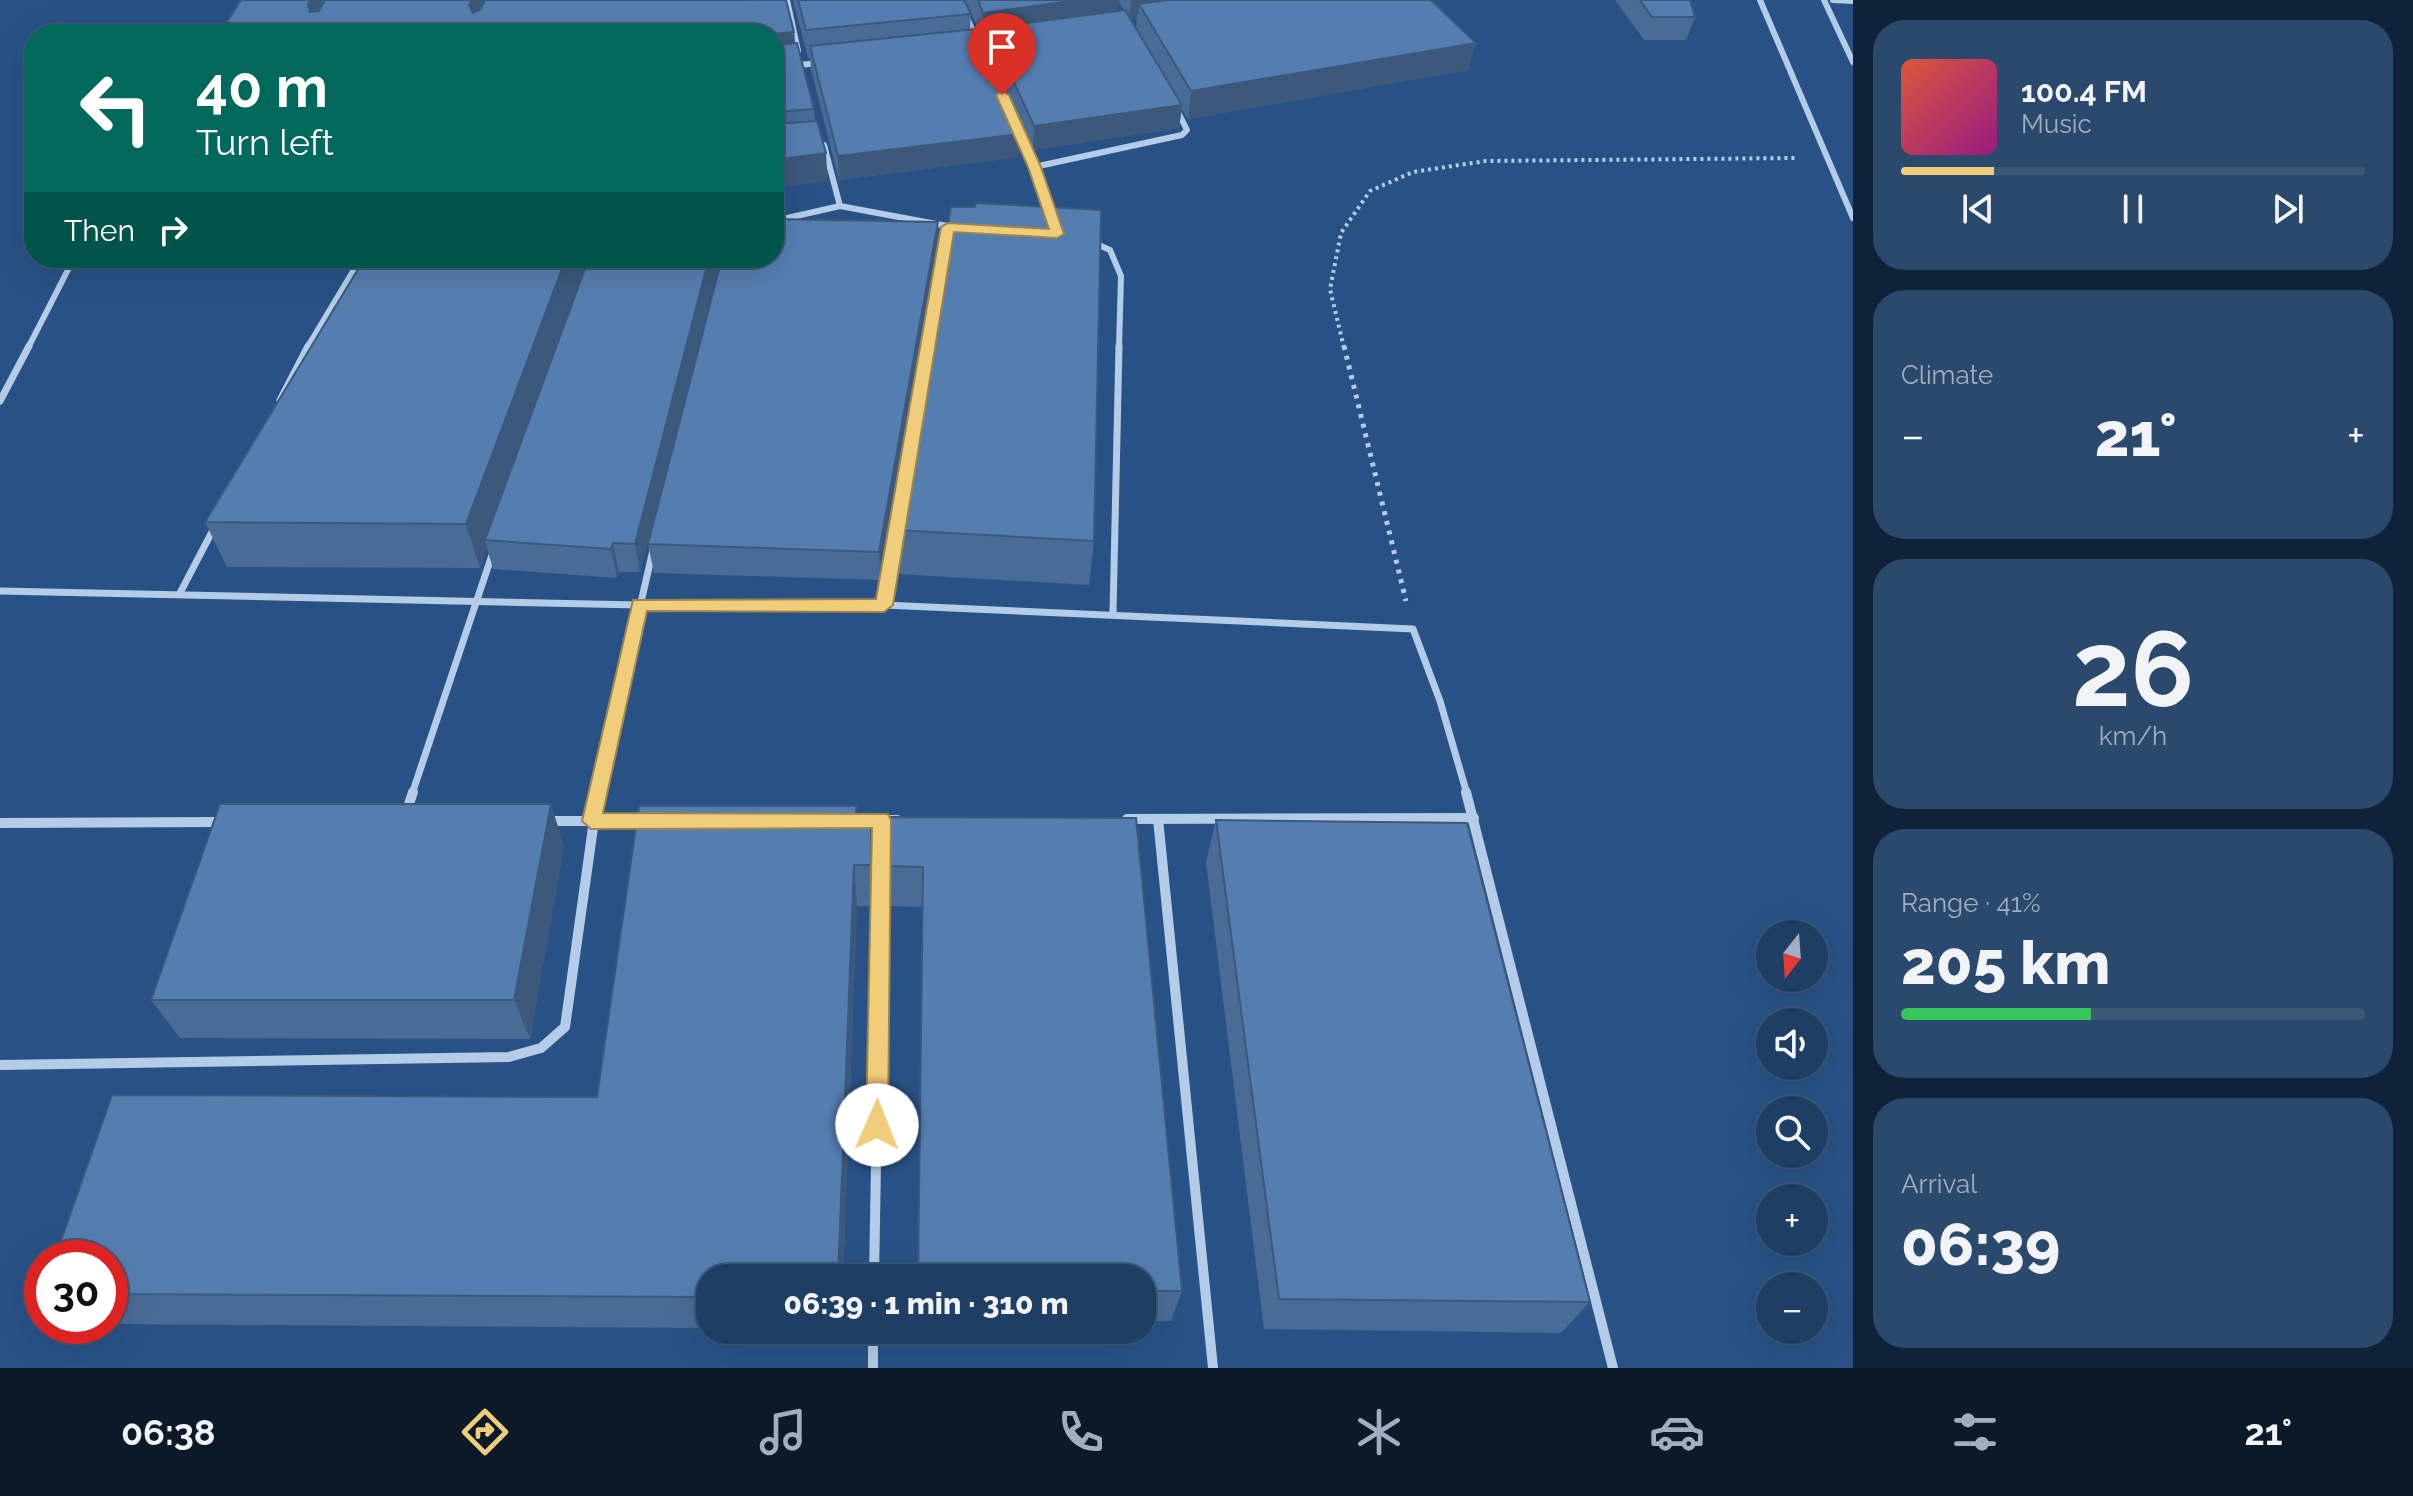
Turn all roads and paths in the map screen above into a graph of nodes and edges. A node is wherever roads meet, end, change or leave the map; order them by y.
1 (787, 0) edge
2 (958, 0) edge
3 (1760, 0) edge
4 (1824, 0) edge
5 (1833, 0) edge
6 (772, 1) edge
7 (1853, 1) edge
8 (966, 48) edge
9 (831, 62) edge
10 (1853, 62) edge
11 (801, 65) junction
12 (784, 66) edge
13 (804, 77) edge
14 (1170, 97) edge
15 (1011, 113) edge
16 (811, 143) edge
17 (1826, 158) junction
18 (1034, 167) junction
19 (840, 206) junction
20 (1853, 218) edge
21 (784, 219) edge
22 (1052, 221) edge
23 (948, 227) junction
24 (962, 228) edge
25 (1086, 239) edge
26 (945, 243) edge
27 (69, 268) edge
28 (355, 268) edge
29 (340, 311) edge
30 (325, 313) junction
31 (0, 401) edge
32 (274, 411) edge
33 (900, 511) edge
34 (216, 523) edge
35 (496, 543) edge
36 (654, 544) edge
37 (0, 591) edge
38 (180, 593) junction
39 (475, 601) junction
40 (639, 605) junction
41 (884, 605) junction
42 (1113, 613) junction
43 (1413, 629) junction
44 (1474, 818) junction
45 (1112, 819) edge
46 (1158, 819) junction
47 (851, 820) edge
48 (882, 820) junction
49 (912, 820) edge
50 (529, 821) edge
51 (591, 821) junction
52 (653, 821) edge
53 (233, 822) edge
54 (419, 822) edge
55 (0, 823) edge
56 (0, 1065) edge
57 (874, 1264) edge
58 (873, 1344) edge
59 (873, 1368) edge
60 (1213, 1368) edge
61 (1613, 1368) edge

1 - 6 street
1 - 11 street
2 - 8 street
3 - 17 street
4 - 10 street
5 - 7 street
9 - 11 street
11 - 12 street
11 - 13 street
14 - 18 street
15 - 18 street
16 - 19 street
17 - 20 street
17 - 43 path
18 - 22 street
19 - 21 street
19 - 23 street
23 - 24 street
23 - 26 street
25 - 42 street
27 - 31 street
28 - 30 street
29 - 30 street
30 - 32 street
33 - 41 street
34 - 38 street
35 - 39 street
36 - 40 street
37 - 38 street
38 - 39 street
39 - 40 street
39 - 54 street
40 - 41 street
40 - 51 street
41 - 42 street
42 - 43 street
43 - 44 street
44 - 46 street
44 - 61 street
45 - 46 street
46 - 60 street
47 - 48 street
48 - 49 street
48 - 57 street
50 - 51 street
51 - 52 street
51 - 56 street
53 - 55 street
58 - 59 street

